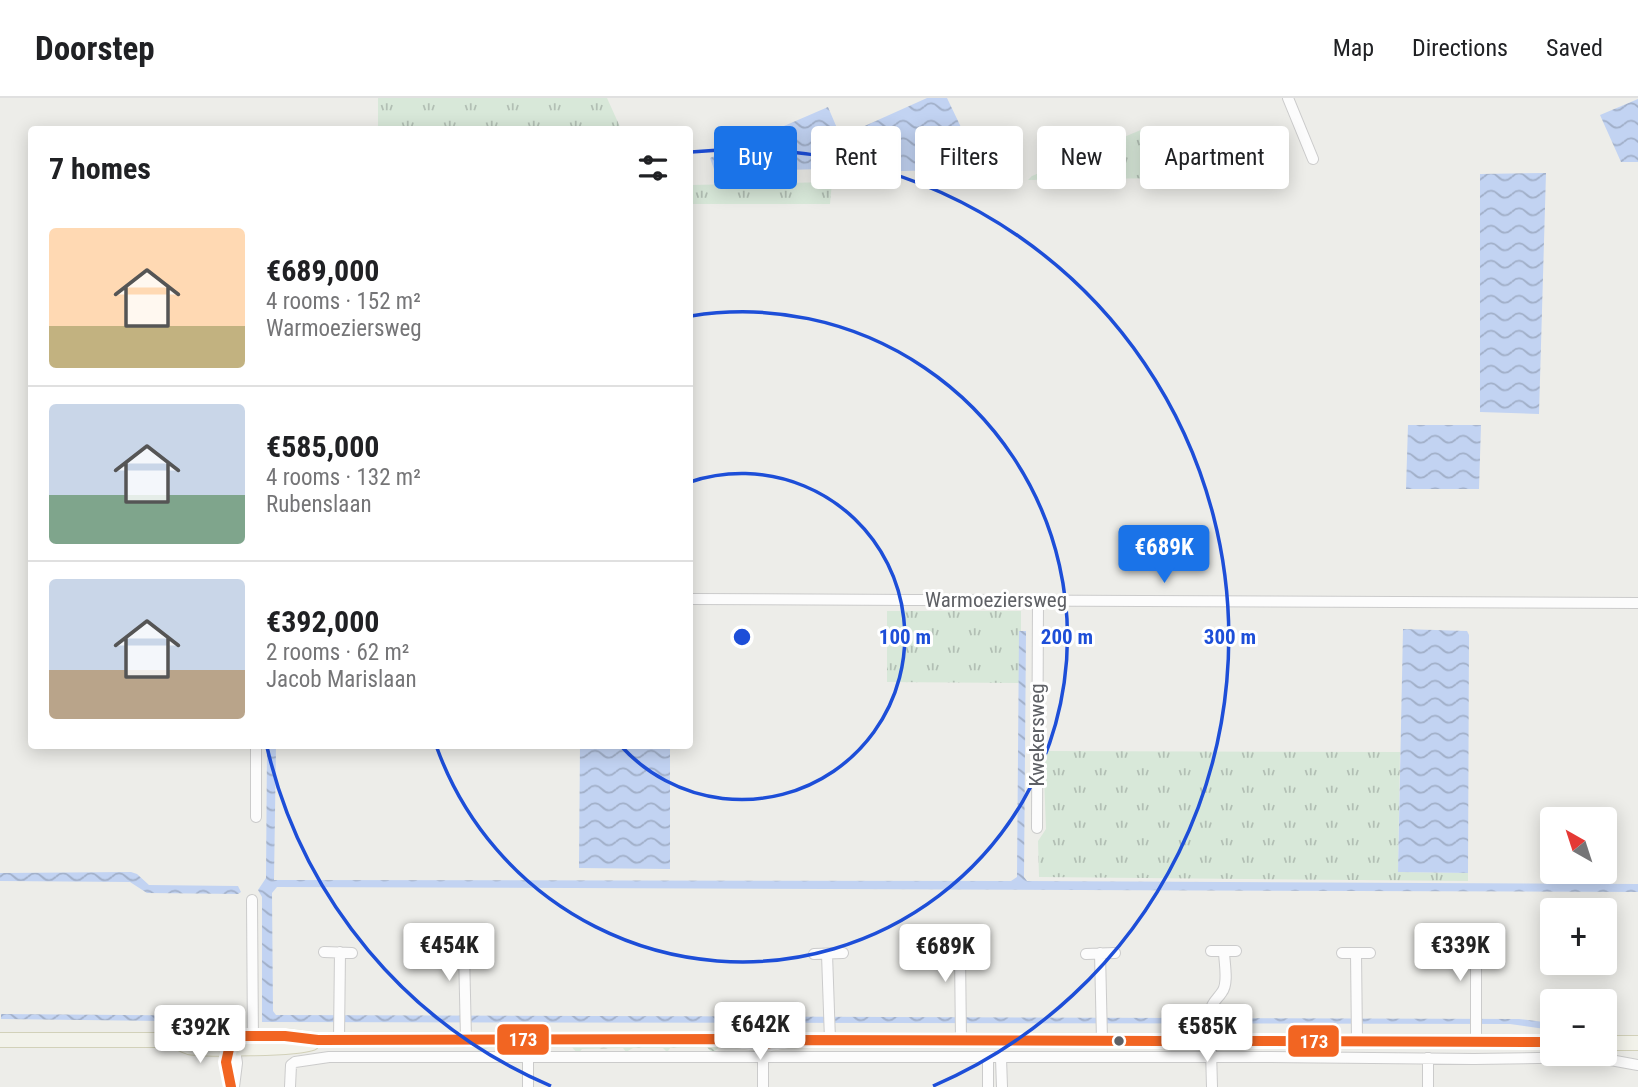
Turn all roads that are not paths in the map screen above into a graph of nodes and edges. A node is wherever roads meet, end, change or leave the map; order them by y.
1 (1288, 98) edge
2 (1313, 159) dead end
3 (693, 599) edge
4 (1038, 600) junction
5 (1638, 603) edge
6 (256, 749) edge
7 (256, 817) dead end
8 (1037, 828) dead end
9 (251, 900) dead end
10 (450, 951) dead end
11 (464, 951) junction
12 (478, 951) dead end
13 (1211, 951) dead end
14 (1224, 951) junction
15 (1236, 951) dead end
16 (324, 952) dead end
17 (340, 952) junction
18 (1489, 952) dead end
19 (352, 953) dead end
20 (843, 953) dead end
21 (1100, 953) junction
22 (1115, 953) dead end
23 (1342, 953) dead end
24 (1356, 953) junction
25 (1370, 953) dead end
26 (1462, 953) dead end
27 (1476, 953) junction
28 (814, 954) dead end
29 (827, 954) junction
30 (946, 954) dead end
31 (960, 954) junction
32 (975, 954) dead end
33 (1086, 954) dead end
34 (466, 1026) junction
35 (830, 1033) junction
36 (962, 1034) junction
37 (1101, 1034) junction
38 (1476, 1035) junction
39 (1357, 1037) junction
40 (339, 1039) junction
41 (0, 1041) edge
42 (1540, 1041) edge
43 (253, 1042) junction
44 (1211, 1043) junction
45 (1617, 1043) edge
46 (1638, 1043) edge
47 (232, 1044) junction
48 (528, 1057) junction
49 (763, 1057) junction
50 (988, 1058) junction
51 (1001, 1058) junction
52 (1429, 1058) junction
53 (1638, 1065) edge
54 (232, 1087) edge
55 (290, 1087) edge
56 (528, 1087) edge
57 (763, 1087) edge
58 (988, 1087) edge
59 (1002, 1087) edge
60 (1212, 1087) edge
61 (1428, 1087) edge

1 - 2 street
3 - 4 street, Warmoeziersweg
4 - 5 street, Warmoeziersweg
4 - 8 street, Kwekersweg
6 - 7 street
9 - 43 street
10 - 11 street
11 - 12 street
11 - 34 street
13 - 14 street
14 - 15 street
14 - 44 street
16 - 17 street
17 - 19 street
17 - 40 street
18 - 27 street
20 - 29 street
21 - 22 street
21 - 33 street
21 - 37 street
23 - 24 street
24 - 25 street
24 - 39 street
26 - 27 street
27 - 38 street
28 - 29 street
29 - 35 street
30 - 31 street
31 - 32 street
31 - 36 street
34 - 35 main road
34 - 40 main road
35 - 36 main road
36 - 37 main road
37 - 44 main road
38 - 39 main road
38 - 42 main road
39 - 44 main road
40 - 43 main road
41 - 47 main road
43 - 47 main road
44 - 51 street
44 - 52 street
44 - 60 street
45 - 46 main road
47 - 54 street
48 - 49 street
48 - 55 street
48 - 56 street
49 - 50 street
49 - 57 street
50 - 51 street
50 - 58 street
51 - 59 street
52 - 53 street
52 - 61 street

